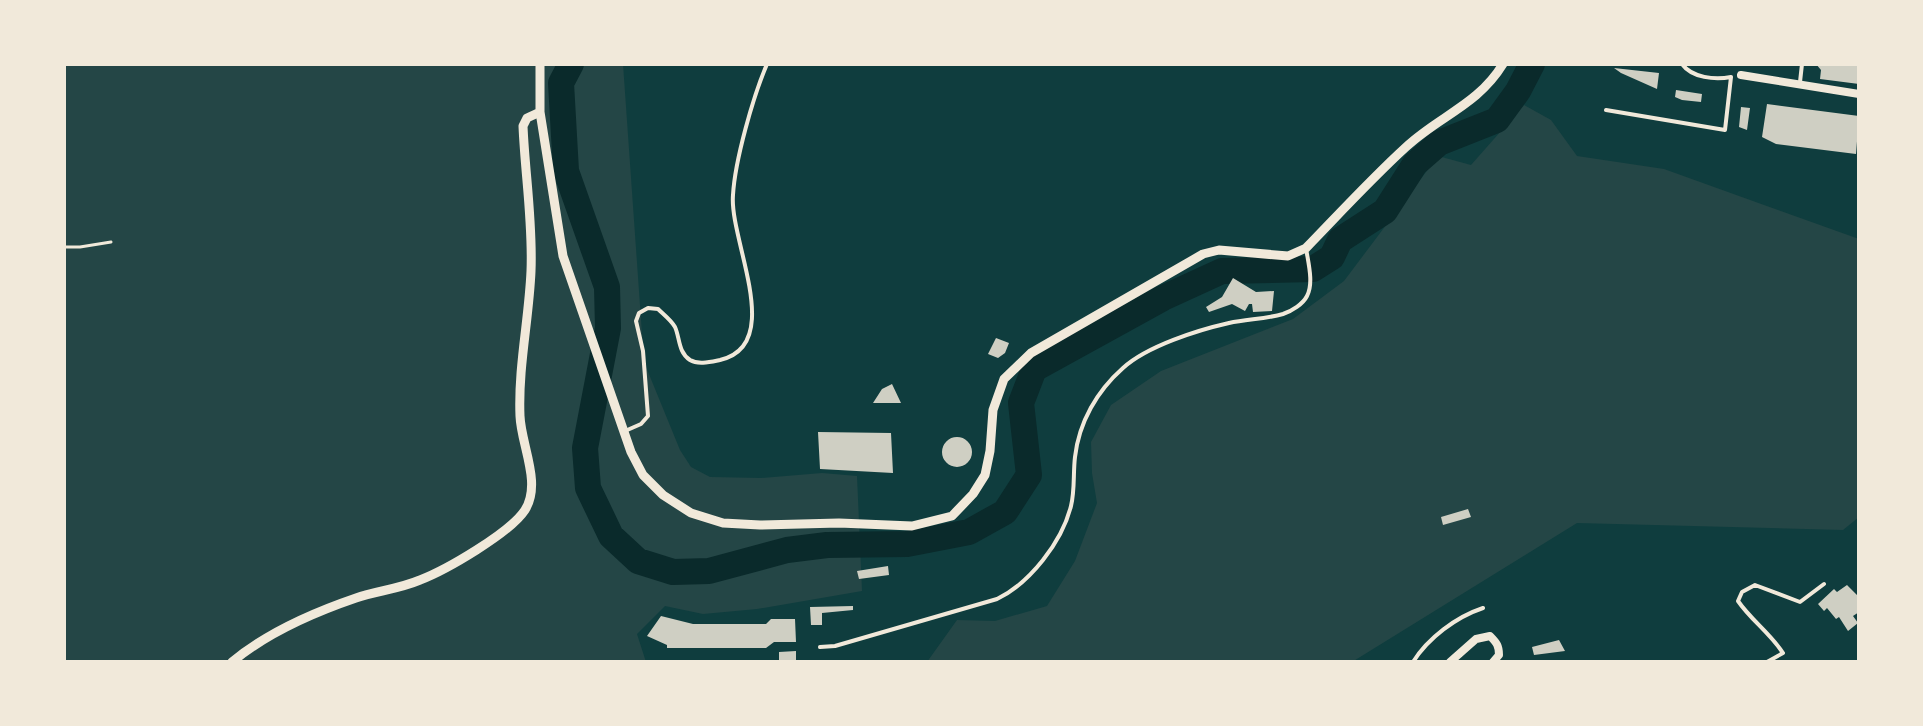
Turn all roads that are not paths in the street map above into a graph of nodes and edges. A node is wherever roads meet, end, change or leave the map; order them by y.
1 (540, 64) edge
2 (767, 64) edge
3 (1503, 64) edge
4 (1682, 64) edge
5 (1802, 64) edge
6 (1736, 76) junction
7 (1800, 84) junction
8 (1859, 94) edge
9 (1606, 110) dead end
10 (540, 112) junction
11 (1307, 252) junction
12 (623, 432) junction
13 (1824, 584) dead end
14 (1483, 608) dead end
15 (820, 647) dead end
16 (232, 662) edge
17 (1413, 662) edge
18 (1450, 662) edge
19 (1493, 662) edge
20 (1767, 662) edge

1 - 10 street
2 - 12 lane
3 - 11 street
4 - 6 lane
5 - 7 lane
6 - 7 street
6 - 9 lane
7 - 8 street
10 - 12 street
10 - 16 street
11 - 12 street
11 - 15 lane
13 - 20 lane
14 - 17 lane
18 - 19 street

